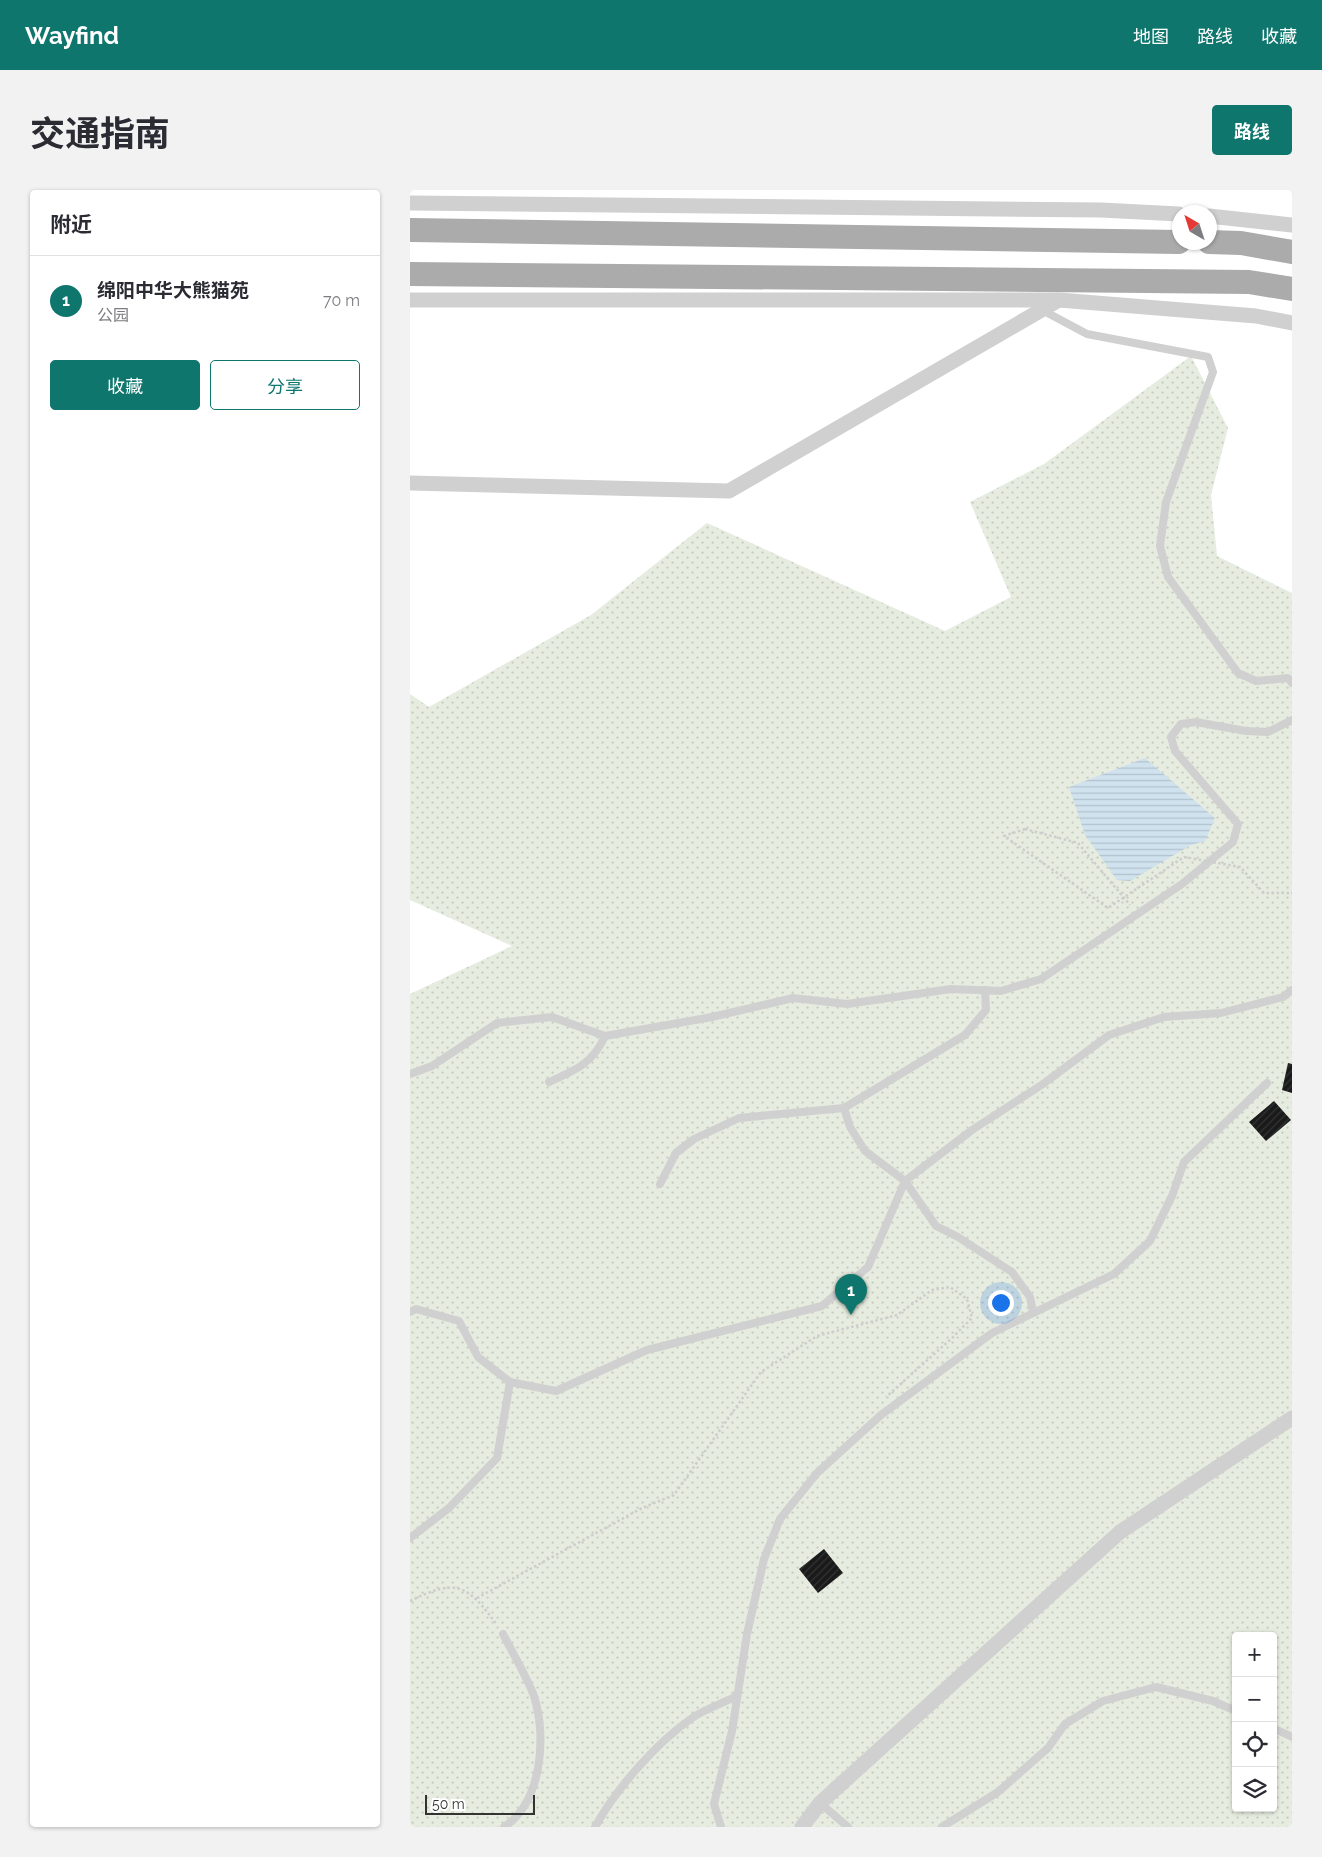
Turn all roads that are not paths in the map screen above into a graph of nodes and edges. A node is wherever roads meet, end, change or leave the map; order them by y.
1 (410, 203) edge
2 (1172, 214) edge
3 (1217, 217) edge
4 (1292, 225) edge
5 (410, 230) edge
6 (1172, 242) edge
7 (1217, 242) edge
8 (1292, 252) edge
9 (410, 274) edge
10 (1292, 289) edge
11 (410, 300) edge
12 (1059, 300) junction
13 (1042, 310) junction
14 (1292, 322) edge
15 (410, 484) edge
16 (1292, 683) edge
17 (1292, 720) edge
18 (985, 990) junction
19 (1292, 990) edge
20 (606, 1036) junction
21 (410, 1074) edge
22 (550, 1082) dead end
23 (1267, 1083) dead end
24 (844, 1108) junction
25 (905, 1181) junction
26 (660, 1184) dead end
27 (410, 1312) edge
28 (1033, 1312) junction
29 (510, 1382) junction
30 (1292, 1418) edge
31 (410, 1538) edge
32 (503, 1634) road end
33 (738, 1696) junction
34 (1232, 1709) edge
35 (1277, 1730) edge
36 (1292, 1736) edge
37 (820, 1803) junction
38 (504, 1827) edge
39 (595, 1827) edge
40 (721, 1827) edge
41 (802, 1827) edge
42 (848, 1827) edge
43 (942, 1827) edge

1 - 2 street
3 - 4 street
5 - 6 main road
7 - 8 main road
9 - 10 main road
11 - 12 street
12 - 13 street
12 - 14 street
13 - 15 street
13 - 16 lane
17 - 18 lane
18 - 20 lane
18 - 24 lane
19 - 25 lane
20 - 21 lane
20 - 22 lane
23 - 28 lane
24 - 25 lane
24 - 26 lane
25 - 28 lane
25 - 29 lane
27 - 29 lane
28 - 33 lane
29 - 31 lane
30 - 37 street
32 - 38 lane
33 - 39 lane
33 - 40 lane
34 - 43 lane
35 - 36 lane
37 - 41 street
37 - 42 lane

